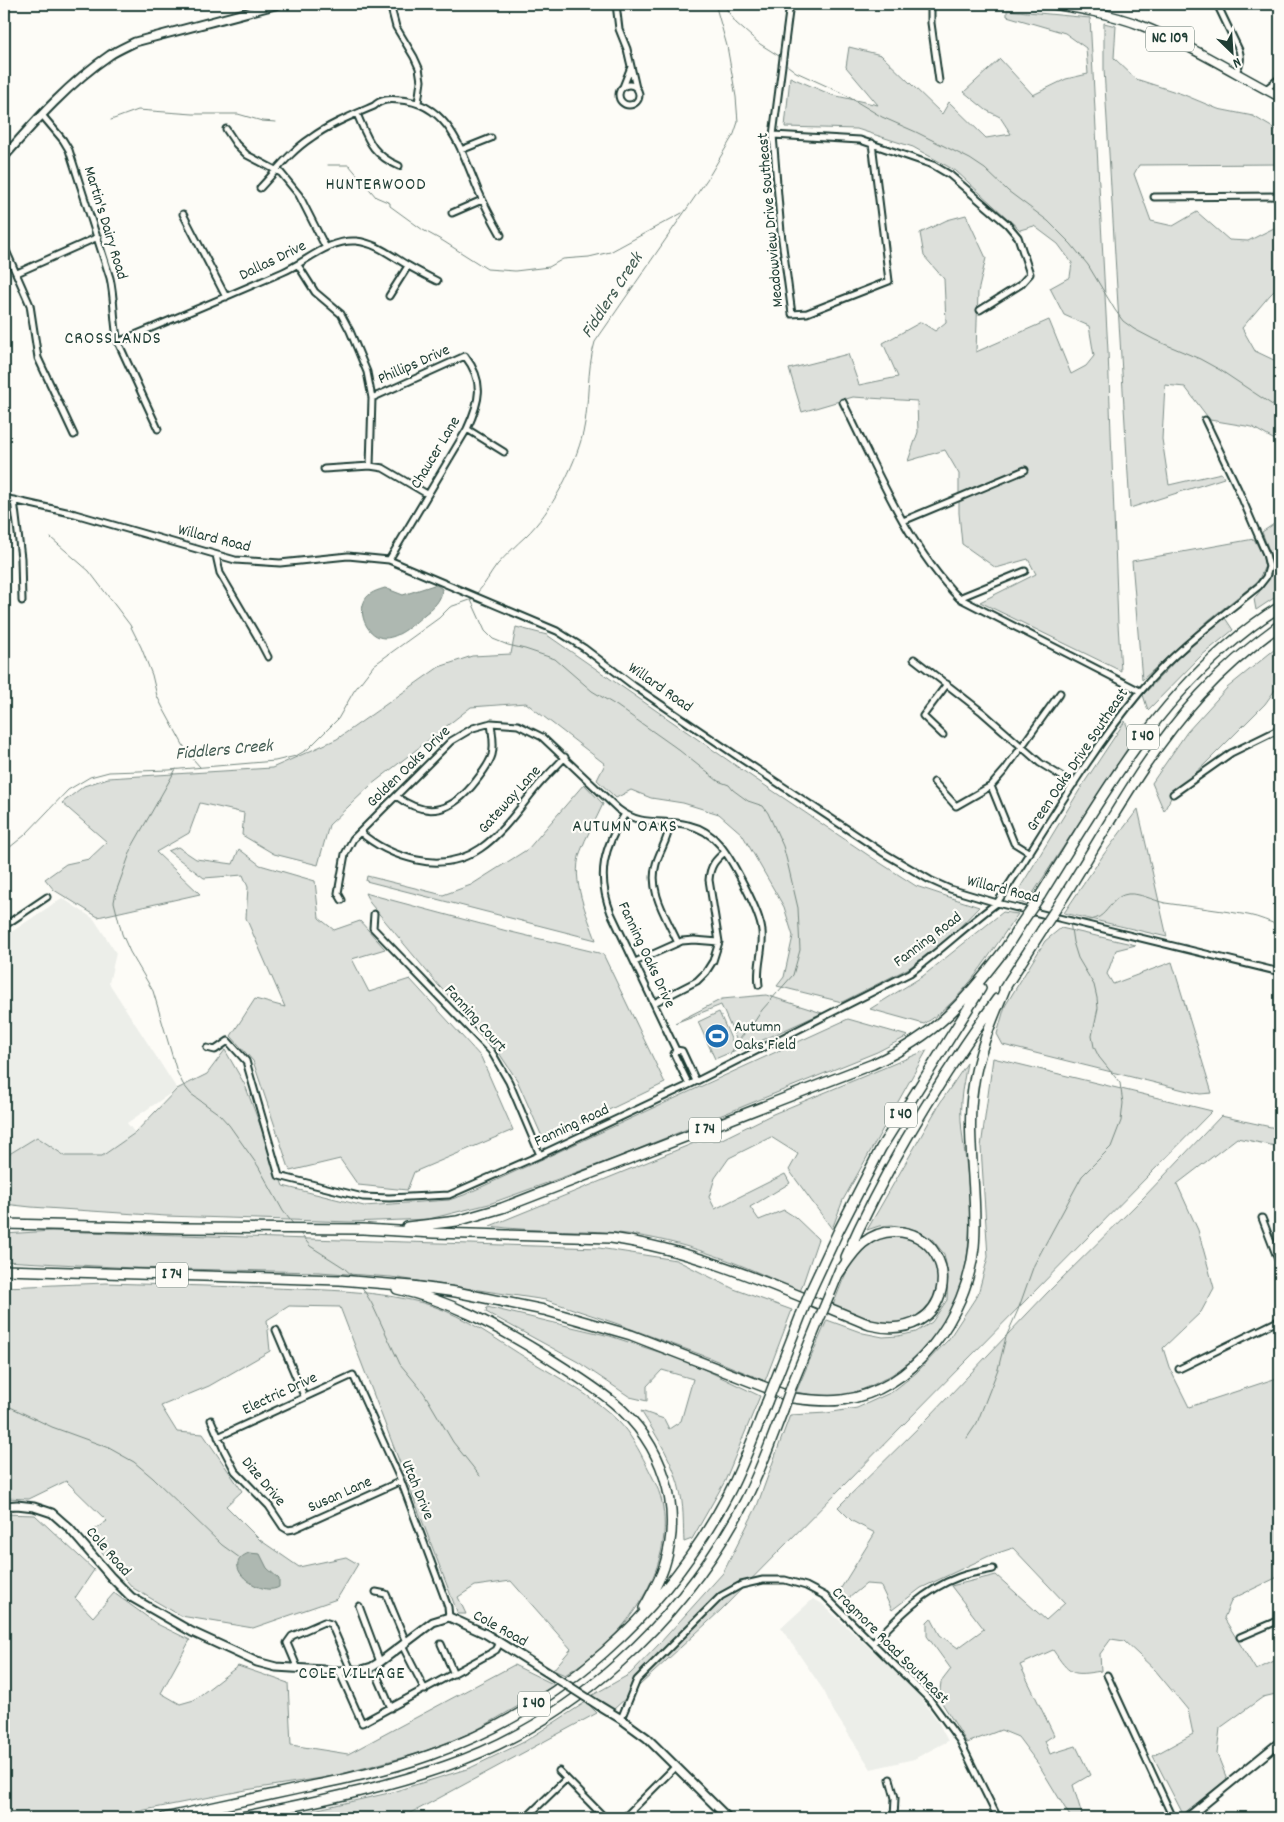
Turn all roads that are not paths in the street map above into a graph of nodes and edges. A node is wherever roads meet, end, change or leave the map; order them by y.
1 (279, 4) edge
2 (390, 4) edge
3 (616, 4) edge
4 (790, 4) edge
5 (931, 4) edge
6 (1051, 4) edge
7 (1217, 4) edge
8 (631, 66) junction
9 (1235, 73) junction
10 (1280, 78) edge
11 (939, 81) dead end
12 (636, 88) junction
13 (622, 89) junction
14 (1266, 89) junction
15 (1280, 97) edge
16 (418, 104) junction
17 (356, 114) junction
18 (42, 115) junction
19 (226, 129) dead end
20 (773, 135) junction
21 (491, 138) dead end
22 (872, 143) junction
23 (461, 150) junction
24 (4, 157) edge
25 (399, 166) dead end
26 (277, 170) junction
27 (260, 188) dead end
28 (1280, 196) edge
29 (1154, 197) dead end
30 (482, 200) junction
31 (452, 213) dead end
32 (183, 214) dead end
33 (501, 235) dead end
34 (98, 236) junction
35 (4, 246) edge
36 (326, 248) junction
37 (298, 265) junction
38 (408, 266) junction
39 (17, 273) junction
40 (437, 281) dead end
41 (389, 296) dead end
42 (226, 297) junction
43 (980, 310) dead end
44 (118, 342) junction
45 (465, 356) joint
46 (372, 398) junction
47 (843, 402) dead end
48 (1205, 420) dead end
49 (158, 429) dead end
50 (467, 429) junction
51 (74, 436) dead end
52 (504, 452) dead end
53 (370, 466) junction
54 (324, 469) dead end
55 (1025, 470) dead end
56 (427, 494) junction
57 (4, 498) edge
58 (14, 500) junction
59 (903, 521) junction
60 (216, 555) junction
61 (389, 560) junction
62 (1025, 571) dead end
63 (959, 598) junction
64 (22, 601) dead end
65 (1280, 607) edge
66 (1280, 625) edge
67 (268, 657) dead end
68 (914, 659) dead end
69 (947, 684) junction
70 (1140, 691) junction
71 (1060, 693) dead end
72 (491, 723) junction
73 (1278, 730) edge
74 (943, 735) dead end
75 (1280, 739) edge
76 (1020, 746) junction
77 (565, 757) junction
78 (934, 782) dead end
79 (1074, 784) junction
80 (991, 786) junction
81 (1173, 794) dead end
82 (396, 796) junction
83 (625, 814) junction
84 (670, 824) junction
85 (360, 832) junction
86 (725, 852) junction
87 (1030, 853) junction
88 (47, 897) dead end
89 (342, 900) dead end
90 (998, 903) junction
91 (374, 914) dead end
92 (4, 926) edge
93 (678, 942) junction
94 (719, 942) junction
95 (1005, 949) junction
96 (635, 962) junction
97 (1280, 972) edge
98 (1008, 984) junction
99 (759, 985) dead end
100 (654, 1003) junction
101 (208, 1048) dead end
102 (676, 1050) junction
103 (696, 1081) junction
104 (689, 1085) junction
105 (540, 1155) junction
106 (1262, 1218) dead end
107 (4, 1224) edge
108 (363, 1229) junction
109 (1280, 1265) edge
110 (4, 1270) edge
111 (839, 1273) junction
112 (340, 1280) junction
113 (1280, 1320) edge
114 (276, 1330) dead end
115 (1179, 1369) dead end
116 (353, 1375) joint
117 (304, 1396) junction
118 (211, 1420) dead end
119 (218, 1437) junction
120 (401, 1482) junction
121 (4, 1506) edge
122 (288, 1530) joint
123 (993, 1569) dead end
124 (376, 1592) dead end
125 (358, 1606) dead end
126 (449, 1618) junction
127 (1280, 1620) edge
128 (634, 1626) junction
129 (1240, 1637) dead end
130 (500, 1643) junction
131 (873, 1643) junction
132 (441, 1644) dead end
133 (403, 1645) junction
134 (380, 1662) junction
135 (298, 1667) junction
136 (351, 1670) junction
137 (339, 1671) junction
138 (376, 1673) dead end
139 (454, 1674) junction
140 (1107, 1675) dead end
141 (425, 1690) junction
142 (391, 1708) junction
143 (621, 1719) junction
144 (1280, 1742) edge
145 (676, 1766) junction
146 (558, 1772) dead end
147 (566, 1779) junction
148 (890, 1779) dead end
149 (164, 1818) edge
150 (236, 1818) edge
151 (526, 1818) edge
152 (605, 1818) edge
153 (624, 1818) edge
154 (728, 1818) edge
155 (894, 1818) edge
156 (998, 1818) edge
157 (1173, 1818) edge
158 (1187, 1818) edge

1 - 18 street
2 - 16 street
3 - 8 street
4 - 20 street, Meadowview Drive Southeast
5 - 11 street
6 - 9 main road, NC 109
7 - 9 street
8 - 12 street
8 - 13 street
9 - 14 main road, NC 109
10 - 14 street
12 - 13 street
12 - 13 street
14 - 15 main road, NC 109
16 - 17 street
16 - 23 street
17 - 25 street
17 - 26 street
18 - 24 street
18 - 34 street, Martin's Dairy Road
19 - 26 street
20 - 22 street
20 - 22 street, Meadowview Drive Southeast
21 - 23 street
22 - 43 street
23 - 30 street
26 - 27 street
26 - 36 street
28 - 29 street
30 - 31 street
30 - 33 street
32 - 42 street
34 - 39 street
34 - 44 street, Martin's Dairy Road
35 - 39 street
36 - 37 street, Dallas Drive
36 - 38 street, Dallas Drive
37 - 42 street, Dallas Drive
37 - 46 street
38 - 40 street, Dallas Drive
38 - 41 street
39 - 51 street
42 - 44 street, Dallas Drive
44 - 49 street, Martin's Dairy Road
45 - 46 street, Phillips Drive
45 - 50 street, Chaucer Lane
46 - 53 street
47 - 59 street
48 - 70 street, Green Oaks Drive Southeast
50 - 52 street
50 - 56 street, Chaucer Lane
53 - 54 street
53 - 56 street
55 - 59 street
56 - 61 street, Chaucer Lane
57 - 58 street, Willard Road
58 - 60 street, Willard Road
58 - 64 street
59 - 63 street
60 - 61 street, Willard Road
60 - 67 street
61 - 90 street, Willard Road
62 - 63 street
63 - 70 street
65 - 95 highway, I 40, bridge
66 - 98 highway, I 40, bridge
68 - 69 street
69 - 74 street
69 - 76 street
70 - 79 street, Green Oaks Drive Southeast
71 - 76 street
72 - 77 street, Golden Oaks Drive
72 - 82 street, Golden Oaks Drive
72 - 82 street
73 - 75 street
73 - 81 street
76 - 79 street
76 - 80 street
77 - 83 street, Golden Oaks Drive
77 - 85 street, Gateway Lane
78 - 80 street
79 - 87 street, Green Oaks Drive Southeast
80 - 87 street
82 - 85 street, Golden Oaks Drive
83 - 84 street, Golden Oaks Drive
83 - 96 street, Fanning Oaks Drive
84 - 86 street, Golden Oaks Drive
84 - 93 street
85 - 89 street, Golden Oaks Drive
86 - 94 street
86 - 99 street, Golden Oaks Drive
87 - 90 street, Green Oaks Drive Southeast
88 - 92 street
90 - 97 street, Willard Road
90 - 103 street, Fanning Road
91 - 105 street, Fanning Court
93 - 94 street
93 - 96 street
94 - 100 street
95 - 108 highway, I 74
95 - 128 highway, I 40, bridge
96 - 100 street, Fanning Oaks Drive
98 - 111 highway, I 40
98 - 112 highway, I 74
100 - 102 street, Fanning Oaks Drive
101 - 105 street, Fanning Road
102 - 103 street, Fanning Oaks Drive
102 - 104 street, Fanning Oaks Drive
103 - 104 street, Fanning Road
104 - 105 street, Fanning Road
106 - 109 street
107 - 108 highway, I 74
108 - 111 highway
110 - 112 highway, I 74
111 - 150 highway, I 40, bridge
112 - 128 highway
113 - 115 street
114 - 117 street
116 - 117 street, Electric Drive
116 - 120 street, Utah Drive
117 - 119 street, Electric Drive
118 - 119 street, Dize Drive
119 - 122 street, Dize Drive
120 - 122 street, Susan Lane
120 - 126 street, Utah Drive
121 - 135 street, Cole Road
123 - 131 street
124 - 133 street
125 - 134 street
126 - 130 street, Cole Road
126 - 133 street, Cole Road
127 - 129 street
128 - 149 highway, I 40
130 - 139 street
130 - 143 street, Cole Road, bridge
131 - 143 street, Cragmore Road Southeast
131 - 156 street, Cragmore Road Southeast
132 - 139 street
133 - 134 street, Cole Road
133 - 141 street
134 - 136 street, Cole Road
135 - 136 street
135 - 137 street, Cole Road
136 - 137 street, Cole Road
137 - 142 street
138 - 142 street
139 - 141 street
140 - 157 street
141 - 142 street
143 - 145 street, Cole Road
144 - 158 street
145 - 153 street
145 - 154 street, Cole Road
146 - 147 street
147 - 151 street
147 - 152 street
148 - 155 street

